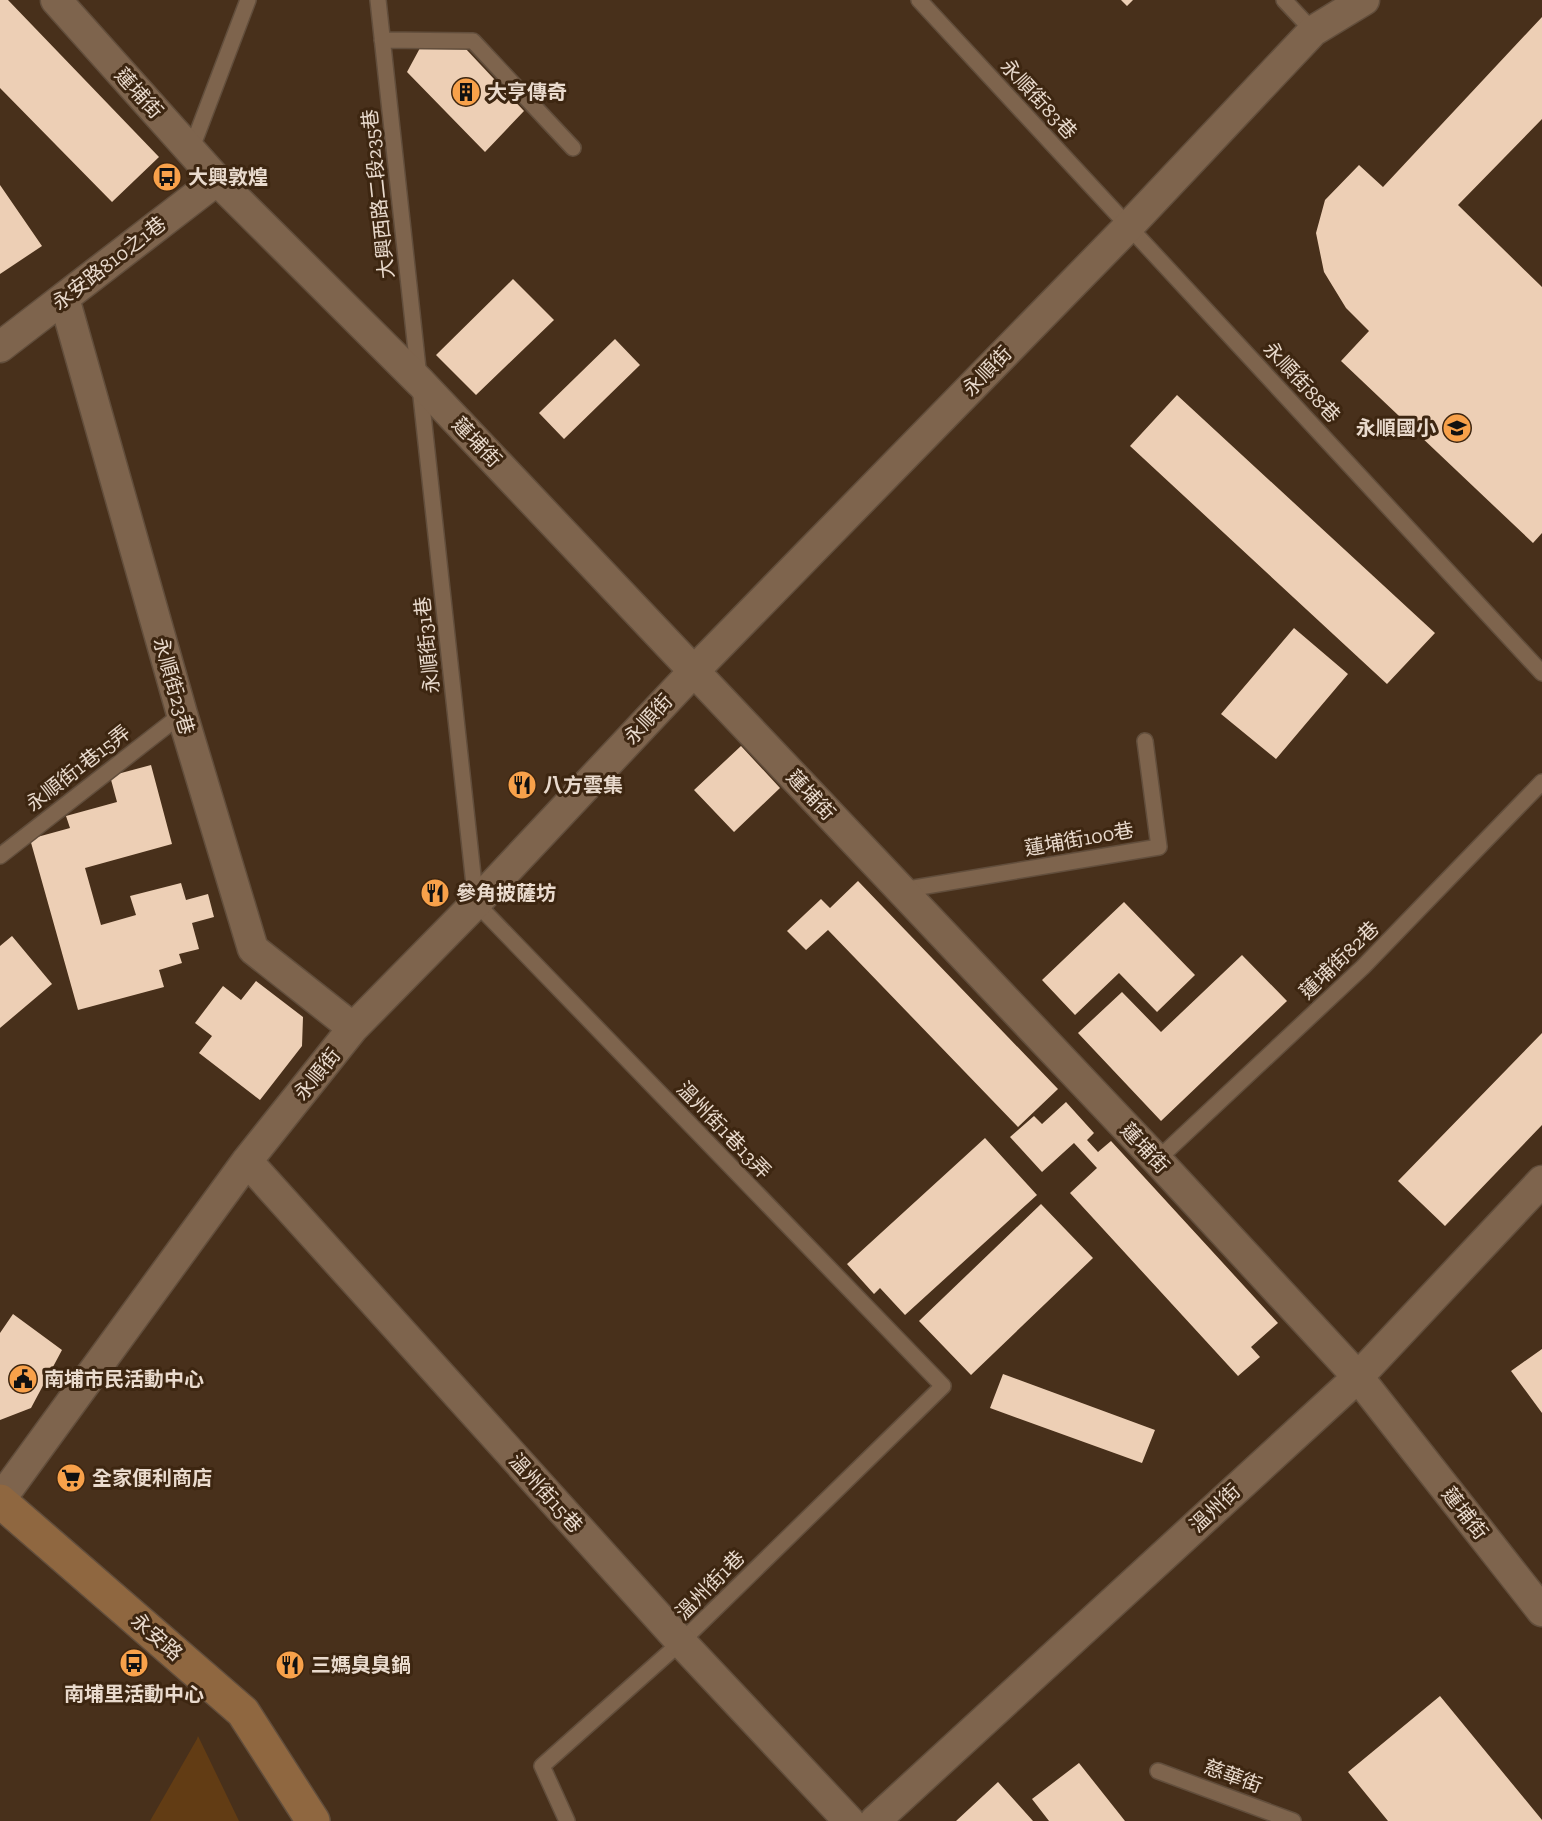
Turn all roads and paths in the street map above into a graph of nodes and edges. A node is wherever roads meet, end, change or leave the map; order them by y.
1 (56, 0) edge
2 (248, 0) edge
3 (378, 0) edge
4 (919, 0) edge
5 (1284, 0) edge
6 (1364, 0) edge
7 (1313, 31) junction
8 (382, 40) junction
9 (573, 148) dead end
10 (191, 150) junction
11 (217, 180) junction
12 (1129, 226) junction
13 (64, 298) junction
14 (0, 347) edge
15 (421, 383) junction
16 (694, 670) junction
17 (1542, 673) edge
18 (182, 714) junction
19 (1145, 741) dead end
20 (1542, 782) edge
21 (0, 856) edge
22 (902, 890) junction
23 (476, 903) junction
24 (353, 1028) junction
25 (1158, 1160) junction
26 (246, 1161) junction
27 (1542, 1181) edge
28 (1358, 1377) junction
29 (943, 1386) joint
30 (0, 1500) edge
31 (1542, 1611) edge
32 (681, 1642) junction
33 (1158, 1771) dead end
34 (313, 1821) edge
35 (567, 1821) edge
36 (849, 1821) edge
37 (875, 1821) edge
38 (1293, 1821) edge

1 - 10 street, 蓮埔街
2 - 10 lane
3 - 8 lane, 大興西路二段235巷
4 - 12 lane, 永順街83巷
5 - 7 lane
6 - 7 street, 永順街
7 - 12 street, 永順街
8 - 9 lane
8 - 15 lane, 大興西路二段235巷
10 - 11 street, 蓮埔街
11 - 13 street, 永安路810之1巷
11 - 15 street, 蓮埔街
12 - 16 street, 永順街
12 - 17 lane, 永順街88巷
13 - 14 street, 永安路810之1巷
13 - 18 street, 永順街23巷
15 - 16 street, 蓮埔街
15 - 23 lane, 永順街31巷
16 - 22 street, 蓮埔街
16 - 23 street, 永順街
18 - 21 lane, 永順街1巷15弄
18 - 24 street, 永順街23巷
19 - 22 lane, 蓮埔街100巷
20 - 25 lane, 蓮埔街82巷
22 - 25 street, 蓮埔街
23 - 24 street, 永順街
23 - 29 lane, 溫州街1巷13弄
24 - 26 street, 永順街
25 - 28 street, 蓮埔街
26 - 30 street, 永順街
26 - 32 street, 溫州街15巷
27 - 28 street, 溫州街
28 - 31 street, 蓮埔街
28 - 37 street, 溫州街
29 - 32 lane, 溫州街1巷
30 - 34 main road, 永安路
32 - 35 lane, 溫州街1巷
32 - 36 street, 溫州街15巷
33 - 38 lane, 慈華街

